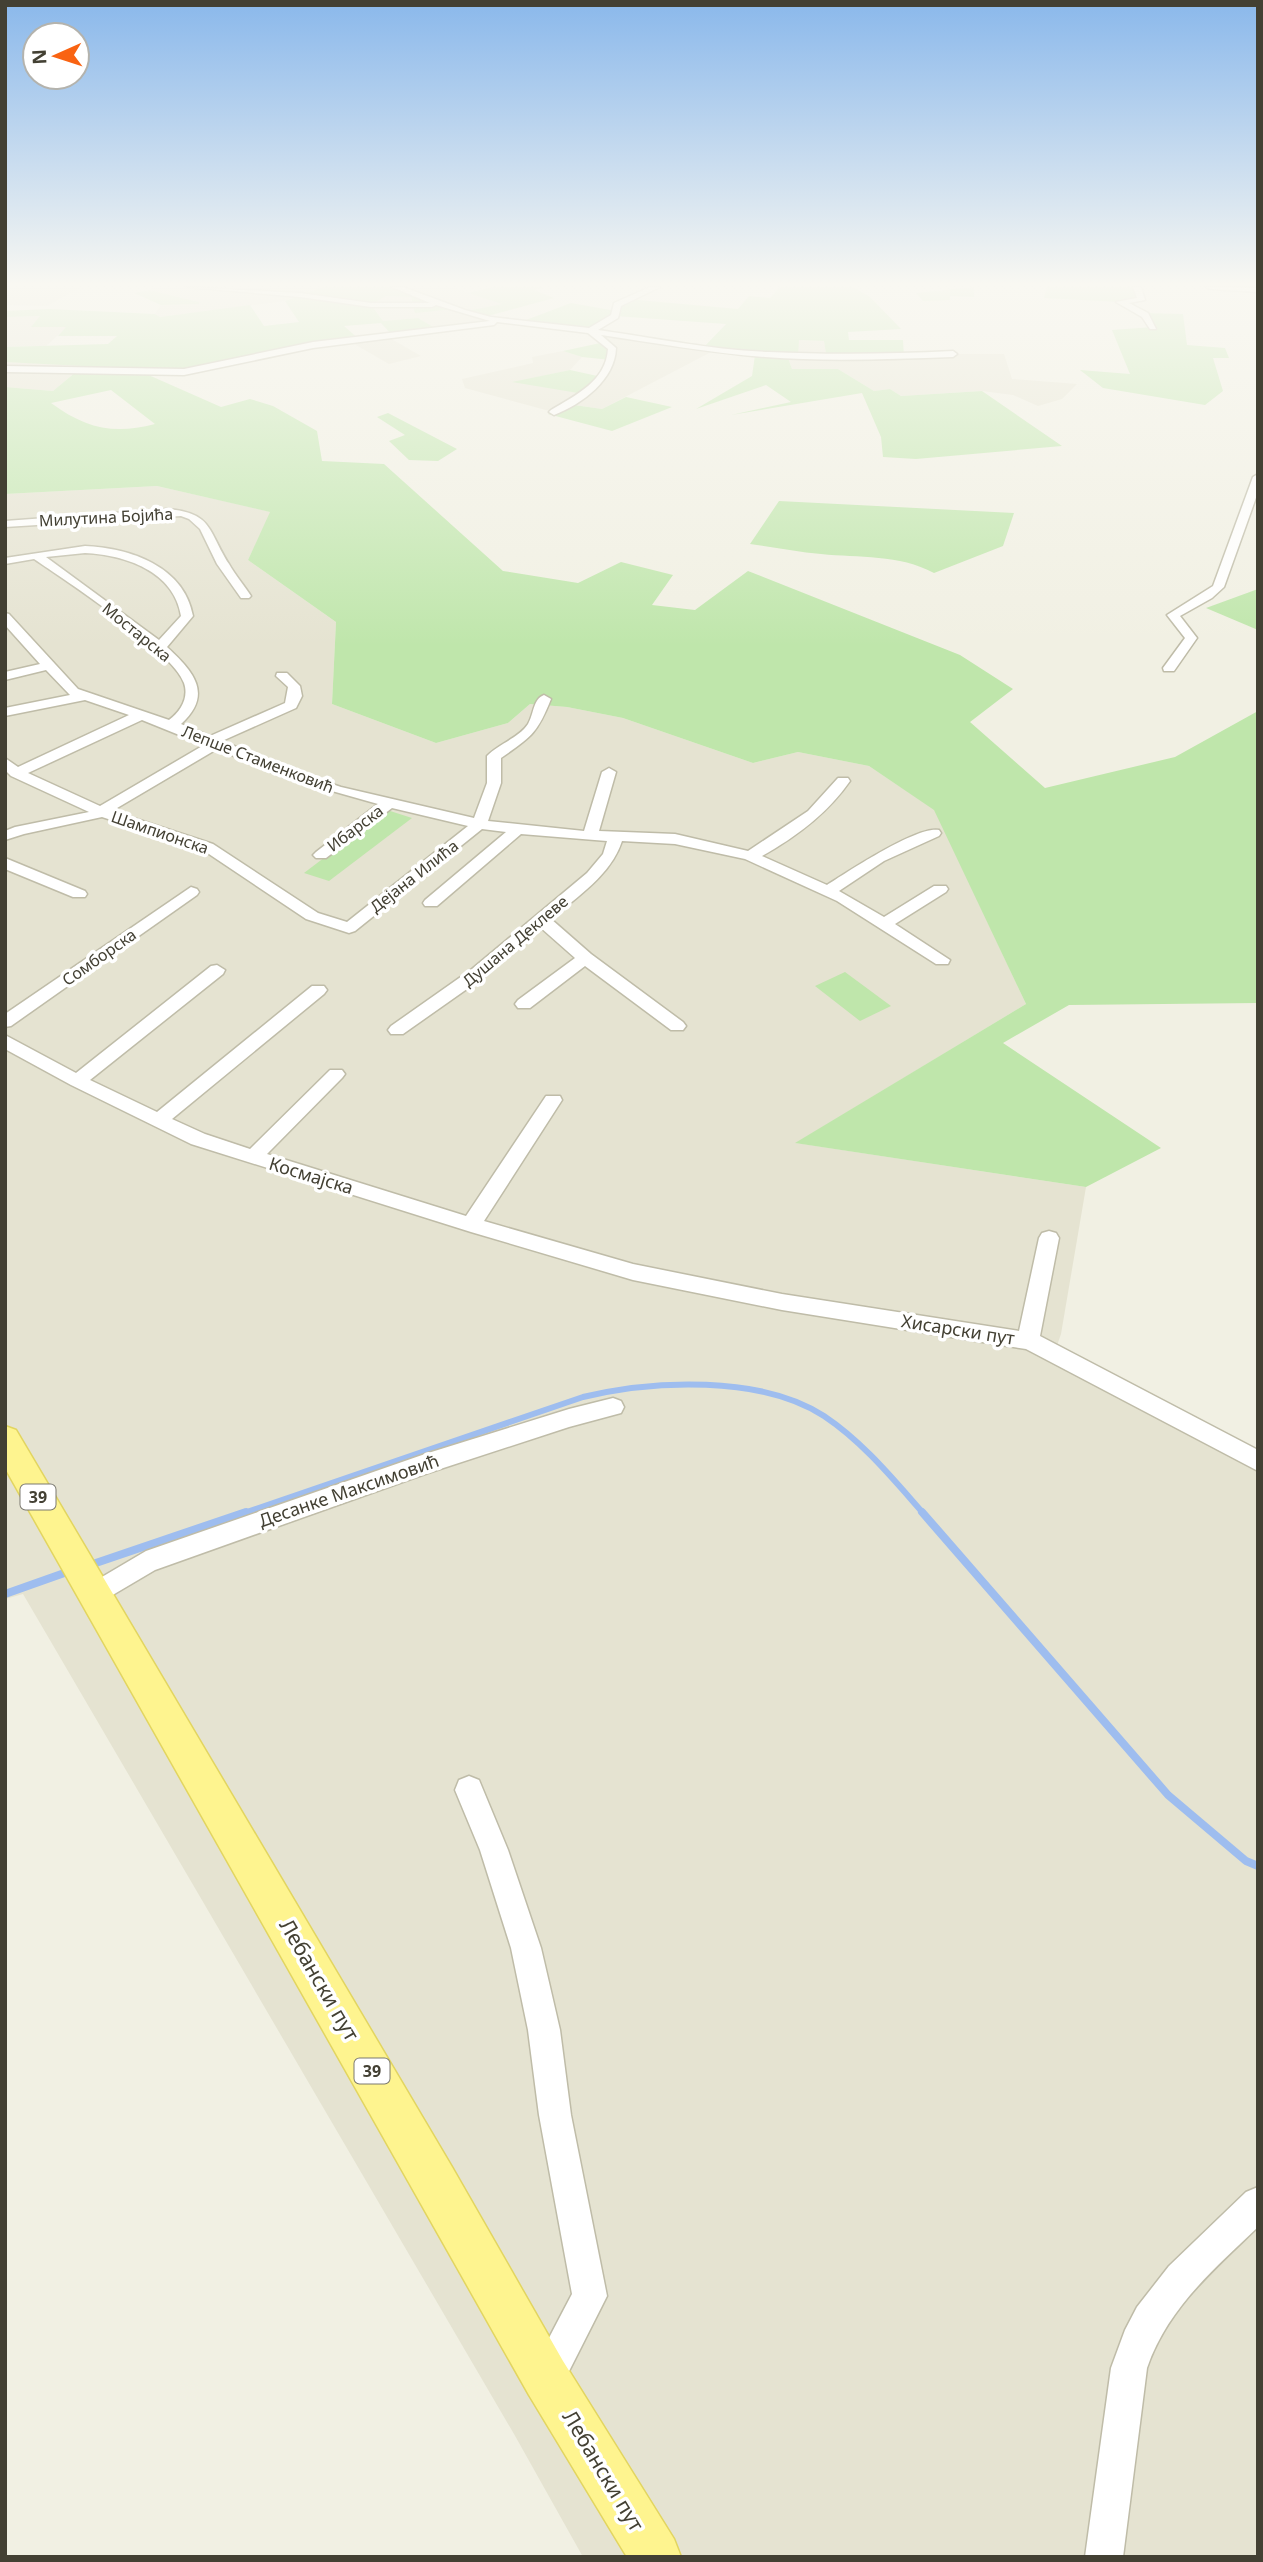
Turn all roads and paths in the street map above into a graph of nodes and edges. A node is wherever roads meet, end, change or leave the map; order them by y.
1 (563, 407) edge
2 (554, 412) dead end
3 (1258, 477) edge
4 (5, 524) edge
5 (37, 556) junction
6 (5, 561) edge
7 (246, 596) dead end
8 (5, 617) edge
9 (160, 647) junction
10 (50, 665) junction
11 (1169, 668) dead end
12 (5, 676) edge
13 (282, 676) dead end
14 (83, 697) junction
15 (544, 699) dead end
16 (5, 712) edge
17 (139, 716) junction
18 (171, 725) junction
19 (212, 743) junction
20 (11, 768) edge
21 (609, 772) dead end
22 (843, 781) dead end
23 (390, 802) junction
24 (101, 812) junction
25 (479, 824) junction
26 (517, 830) junction
27 (934, 833) dead end
28 (5, 836) edge
29 (590, 836) junction
30 (616, 836) junction
31 (321, 855) dead end
32 (750, 856) junction
33 (5, 863) edge
34 (940, 889) dead end
35 (828, 891) junction
36 (191, 892) dead end
37 (79, 894) dead end
38 (430, 903) dead end
39 (540, 918) junction
40 (883, 924) junction
41 (349, 928) joint
42 (585, 958) junction
43 (942, 960) dead end
44 (217, 970) dead end
45 (318, 990) dead end
46 (524, 1004) dead end
47 (5, 1022) edge
48 (677, 1026) dead end
49 (397, 1030) dead end
50 (5, 1041) edge
51 (336, 1074) dead end
52 (77, 1081) junction
53 (553, 1100) dead end
54 (159, 1120) junction
55 (252, 1158) junction
56 (471, 1225) junction
57 (1049, 1238) dead end
58 (633, 1272) joint
59 (1028, 1341) junction
60 (613, 1407) dead end
61 (5, 1439) edge
62 (1258, 1461) edge
63 (84, 1578) junction
64 (469, 1790) dead end
65 (1258, 2204) edge
66 (547, 2378) junction
67 (656, 2557) edge
68 (1104, 2557) edge

1 - 2 street
3 - 11 street
4 - 7 street, Милутина Бојића
5 - 6 street
5 - 9 street, Мостарска
5 - 9 street
8 - 10 street, Лепше Стаменковић
9 - 18 street, Мостарска
10 - 12 street
10 - 14 street, Лепше Стаменковић
13 - 19 street
14 - 16 street, Лепше Стаменковић
14 - 17 street, Лепше Стаменковић
15 - 25 street
17 - 18 street, Лепше Стаменковић
17 - 20 street
18 - 19 street, Лепше Стаменковић
19 - 23 street, Лепше Стаменковић
19 - 24 street
20 - 24 street, Шампионска
21 - 29 street
22 - 32 street
23 - 25 street, Лепше Стаменковић
23 - 31 street, Ибарска
24 - 28 street
24 - 41 street, Шампионска
25 - 26 street, Лепше Стаменковић
25 - 41 street, Дејана Илића
26 - 29 street, Лепше Стаменковић
26 - 38 street
27 - 35 street
29 - 30 street, Лепше Стаменковић
30 - 32 street, Лепше Стаменковић
30 - 39 street, Душана Деклеве
32 - 35 street, Лепше Стаменковић
33 - 37 street
34 - 40 street
35 - 40 street, Лепше Стаменковић
36 - 47 street, Сомборска
39 - 42 street
39 - 49 street, Душана Деклеве
40 - 43 street, Лепше Стаменковић
42 - 46 street
42 - 48 street
44 - 52 street
45 - 54 street
50 - 52 street, Космајска
51 - 55 street
52 - 54 street, Космајска
53 - 56 street
54 - 55 street, Космајска
55 - 56 street, Космајска
56 - 58 street, Космајска
57 - 59 street
58 - 59 street, Хисарски пут
59 - 62 street, Хисарски пут
60 - 63 street, Десанке Максимовић
61 - 63 main road, Лебански пут / 39
63 - 66 main road, Лебански пут / 39
64 - 66 street
65 - 68 street
66 - 67 main road, Лебански пут / 39

